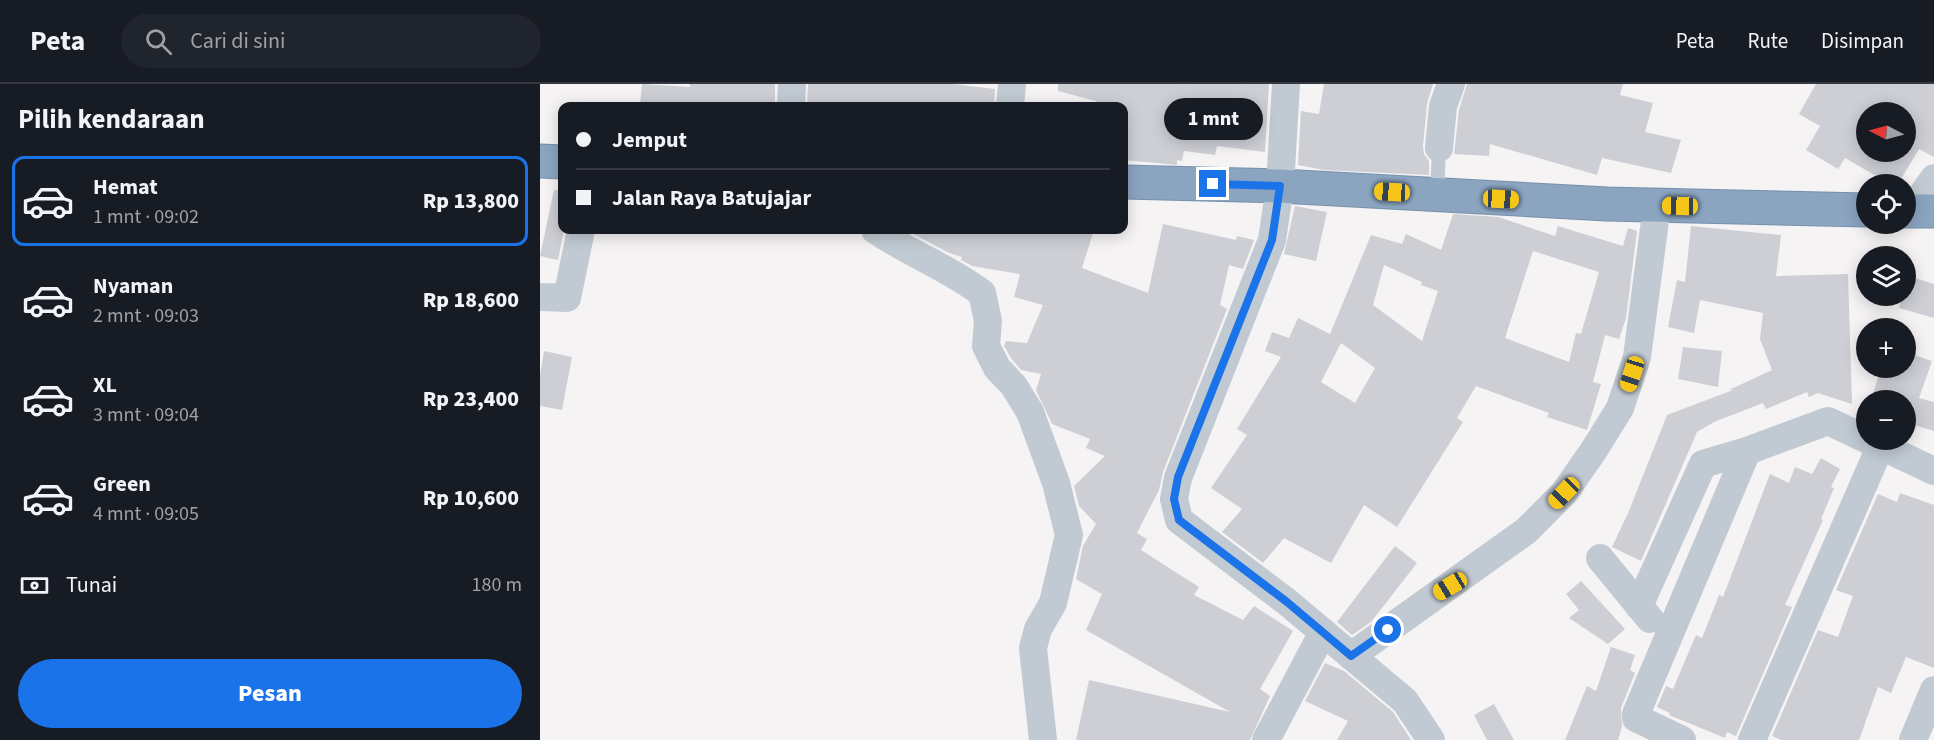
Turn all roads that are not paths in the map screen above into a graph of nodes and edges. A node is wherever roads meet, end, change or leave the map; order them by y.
1 (792, 84) edge
2 (1012, 84) edge
3 (1286, 84) edge
4 (1451, 84) edge
5 (790, 102) edge
6 (1010, 102) edge
7 (1439, 148) joint
8 (540, 161) edge
9 (558, 162) edge
10 (1934, 178) edge
11 (1128, 182) edge
12 (1280, 186) junction
13 (1437, 195) junction
14 (1657, 206) junction
15 (1856, 210) edge
16 (1917, 211) edge
17 (580, 234) edge
18 (882, 234) edge
19 (542, 297) dead end
20 (1856, 435) edge
21 (1879, 450) edge
22 (1887, 450) edge
23 (1747, 451) junction
24 (1934, 471) edge
25 (1600, 558) dead end
26 (1639, 606) junction
27 (1323, 632) junction
28 (1667, 638) junction
29 (1351, 656) junction
30 (1934, 690) edge
31 (1043, 740) edge
32 (1266, 740) edge
33 (1431, 740) edge
34 (1682, 740) edge
35 (1752, 740) edge
36 (1913, 740) edge

1 - 5 street
2 - 6 street
3 - 12 street
4 - 7 street
7 - 13 lane
8 - 9 highway
10 - 16 street
11 - 12 highway
12 - 13 highway
12 - 27 street
13 - 14 highway
14 - 15 highway
14 - 29 street
17 - 19 street
18 - 31 street
20 - 23 street
21 - 35 street
22 - 24 street
23 - 26 street
23 - 28 street
25 - 26 street
26 - 28 street
27 - 29 street
27 - 32 street
28 - 34 street
29 - 33 street
30 - 36 street

